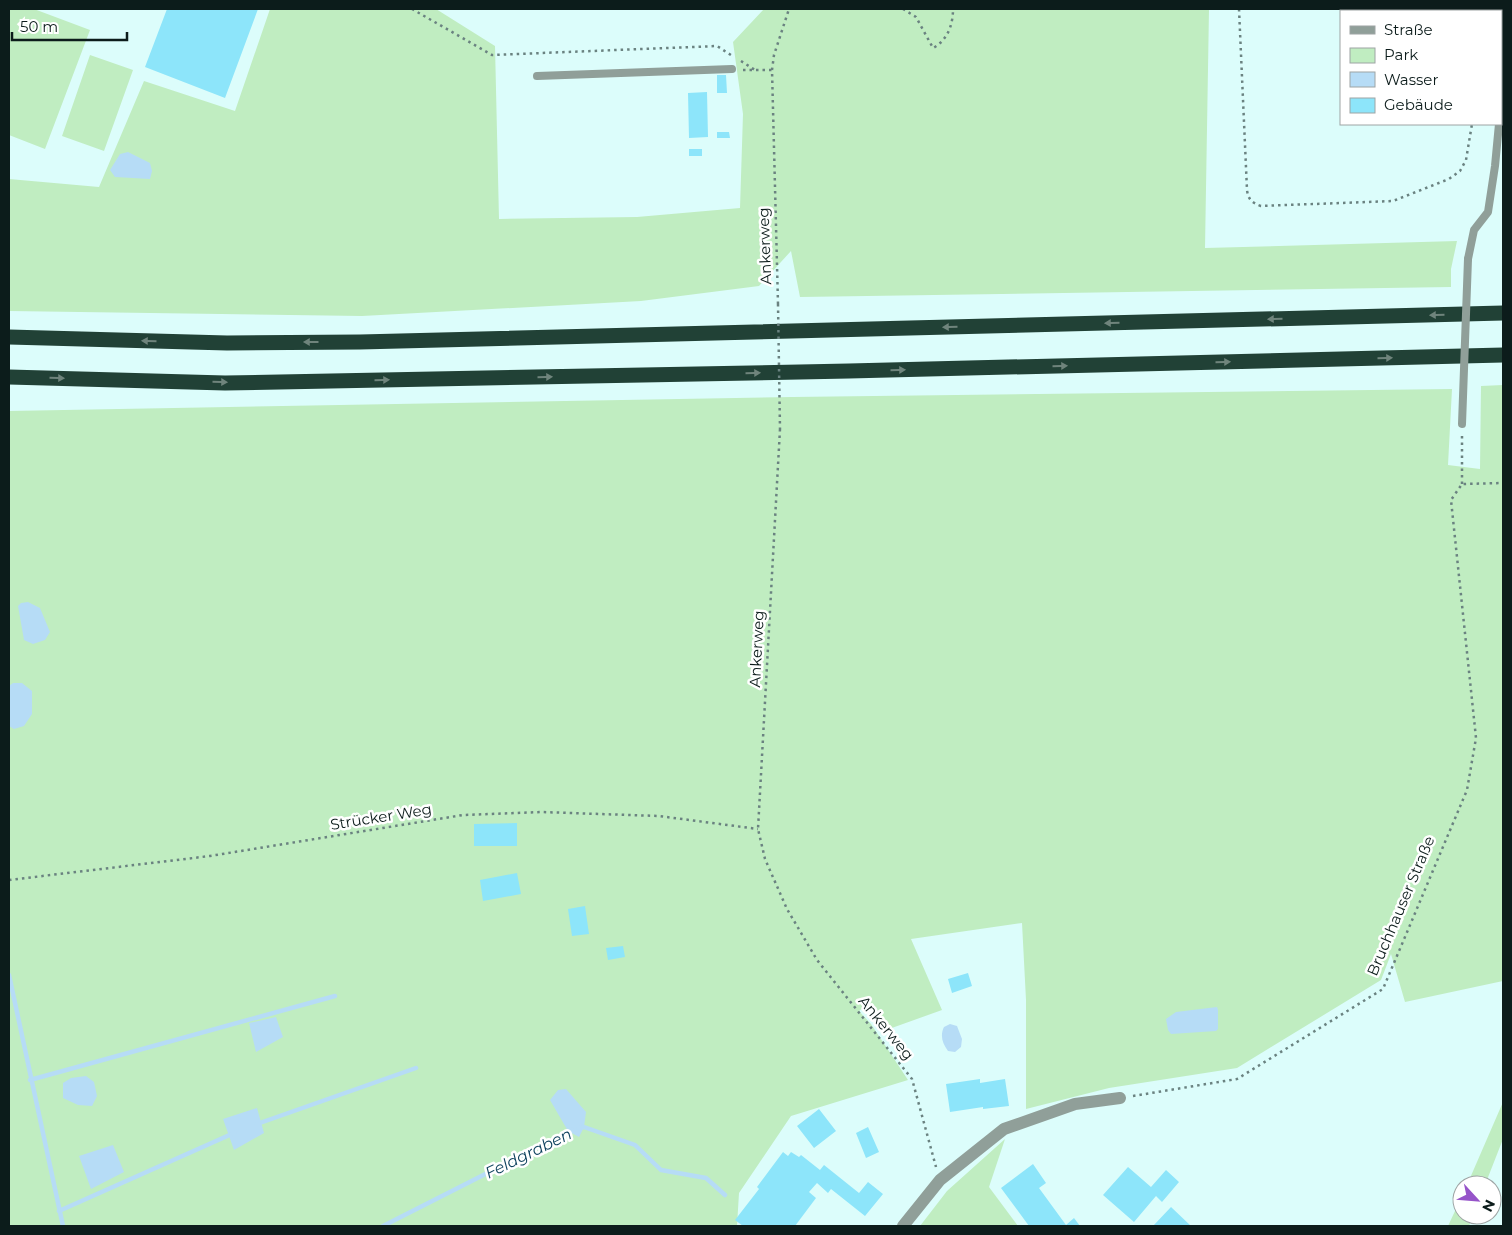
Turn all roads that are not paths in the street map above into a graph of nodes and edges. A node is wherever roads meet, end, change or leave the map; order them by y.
1 (732, 70) road end
2 (537, 76) dead end
3 (1499, 125) edge
4 (1503, 313) edge
5 (9, 338) edge
6 (1503, 355) edge
7 (9, 377) edge
8 (1462, 424) road end
9 (1120, 1098) road end
10 (903, 1226) edge

1 - 2 lane
3 - 8 lane, bridge
4 -> 5 highway
7 -> 6 highway
9 - 10 street

